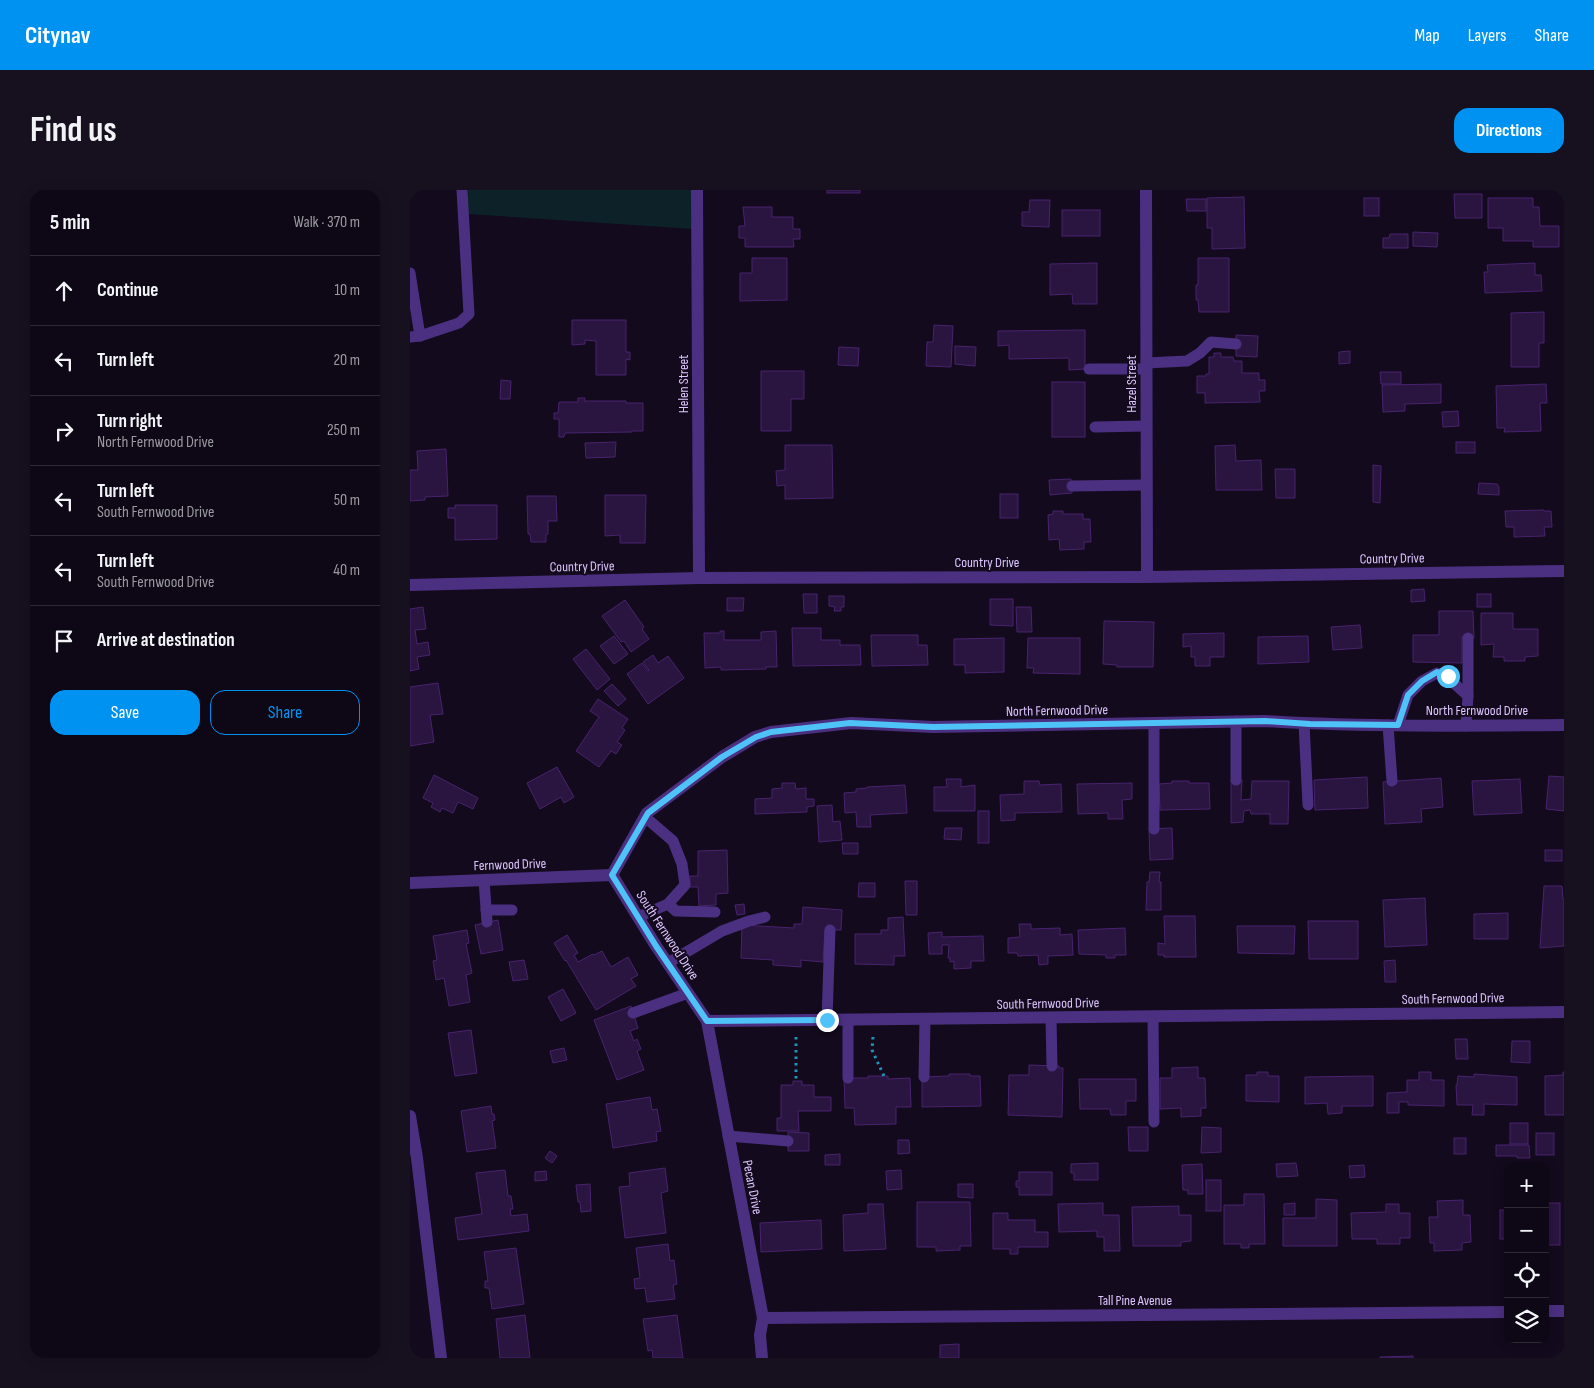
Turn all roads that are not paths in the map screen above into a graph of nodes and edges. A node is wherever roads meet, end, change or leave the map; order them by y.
1 (462, 190) edge
2 (697, 190) edge
3 (1146, 190) edge
4 (410, 273) edge
5 (415, 337) edge
6 (1236, 344) dead end
7 (1146, 366) junction
8 (1089, 369) dead end
9 (1146, 426) junction
10 (1095, 427) dead end
11 (1072, 486) dead end
12 (1146, 486) junction
13 (1564, 570) edge
14 (1147, 577) junction
15 (699, 578) junction
16 (410, 585) edge
17 (1468, 638) dead end
18 (1468, 696) junction
19 (1236, 721) junction
20 (1154, 723) junction
21 (1304, 723) junction
22 (1393, 725) junction
23 (1564, 725) edge
24 (1466, 726) junction
25 (1236, 780) dead end
26 (1392, 781) dead end
27 (1308, 805) dead end
28 (645, 817) junction
29 (1154, 829) dead end
30 (612, 875) junction
31 (484, 880) junction
32 (410, 883) edge
33 (668, 904) junction
34 (486, 910) junction
35 (512, 910) dead end
36 (715, 912) dead end
37 (638, 917) junction
38 (765, 917) dead end
39 (487, 922) dead end
40 (830, 930) dead end
41 (668, 963) junction
42 (688, 993) junction
43 (1564, 1012) edge
44 (633, 1013) dead end
45 (1153, 1016) junction
46 (1051, 1018) junction
47 (925, 1019) junction
48 (827, 1020) junction
49 (848, 1020) junction
50 (707, 1021) junction
51 (1052, 1066) dead end
52 (924, 1077) dead end
53 (848, 1078) dead end
54 (410, 1116) edge
55 (1154, 1122) dead end
56 (728, 1136) junction
57 (788, 1141) dead end
58 (1549, 1311) edge
59 (1564, 1311) edge
60 (1504, 1312) edge
61 (763, 1318) junction
62 (442, 1358) edge
63 (762, 1358) edge

1 - 5 lane
2 - 15 street, Helen Street
3 - 7 street, Hazel Street
4 - 5 lane
6 - 7 lane
7 - 8 lane
7 - 9 street, Hazel Street
9 - 10 lane
9 - 12 street, Hazel Street
11 - 12 lane
12 - 14 street, Hazel Street
13 - 14 street, Country Drive
14 - 15 street, Country Drive
15 - 16 street, Country Drive
17 - 18 lane
18 - 22 lane
18 - 24 lane
19 - 20 street, North Fernwood Drive
19 - 21 street, North Fernwood Drive
19 - 25 lane
20 - 28 street, North Fernwood Drive
20 - 29 lane
21 - 22 street, North Fernwood Drive
21 - 27 lane
22 - 24 street, North Fernwood Drive
22 - 26 lane
23 - 24 street, North Fernwood Drive
28 - 30 street, North Fernwood Drive
28 - 33 lane
30 - 31 street, Fernwood Drive
30 - 37 street, South Fernwood Drive
31 - 32 street, Fernwood Drive
31 - 34 lane
33 - 36 lane
33 - 37 lane
34 - 35 lane
34 - 39 lane
37 - 41 street, South Fernwood Drive
38 - 41 lane
40 - 48 lane
41 - 42 street, South Fernwood Drive
42 - 44 lane
42 - 50 street, South Fernwood Drive
43 - 45 street, South Fernwood Drive
45 - 46 street, South Fernwood Drive
45 - 55 lane
46 - 47 street, South Fernwood Drive
46 - 51 lane
47 - 49 street, South Fernwood Drive
47 - 52 lane
48 - 49 street, South Fernwood Drive
48 - 50 street, South Fernwood Drive
49 - 53 lane
50 - 56 street, Pecan Drive
54 - 62 street
56 - 57 lane
56 - 61 street, Pecan Drive
58 - 59 street
60 - 61 street, Tall Pine Avenue
61 - 63 street, Pecan Drive

